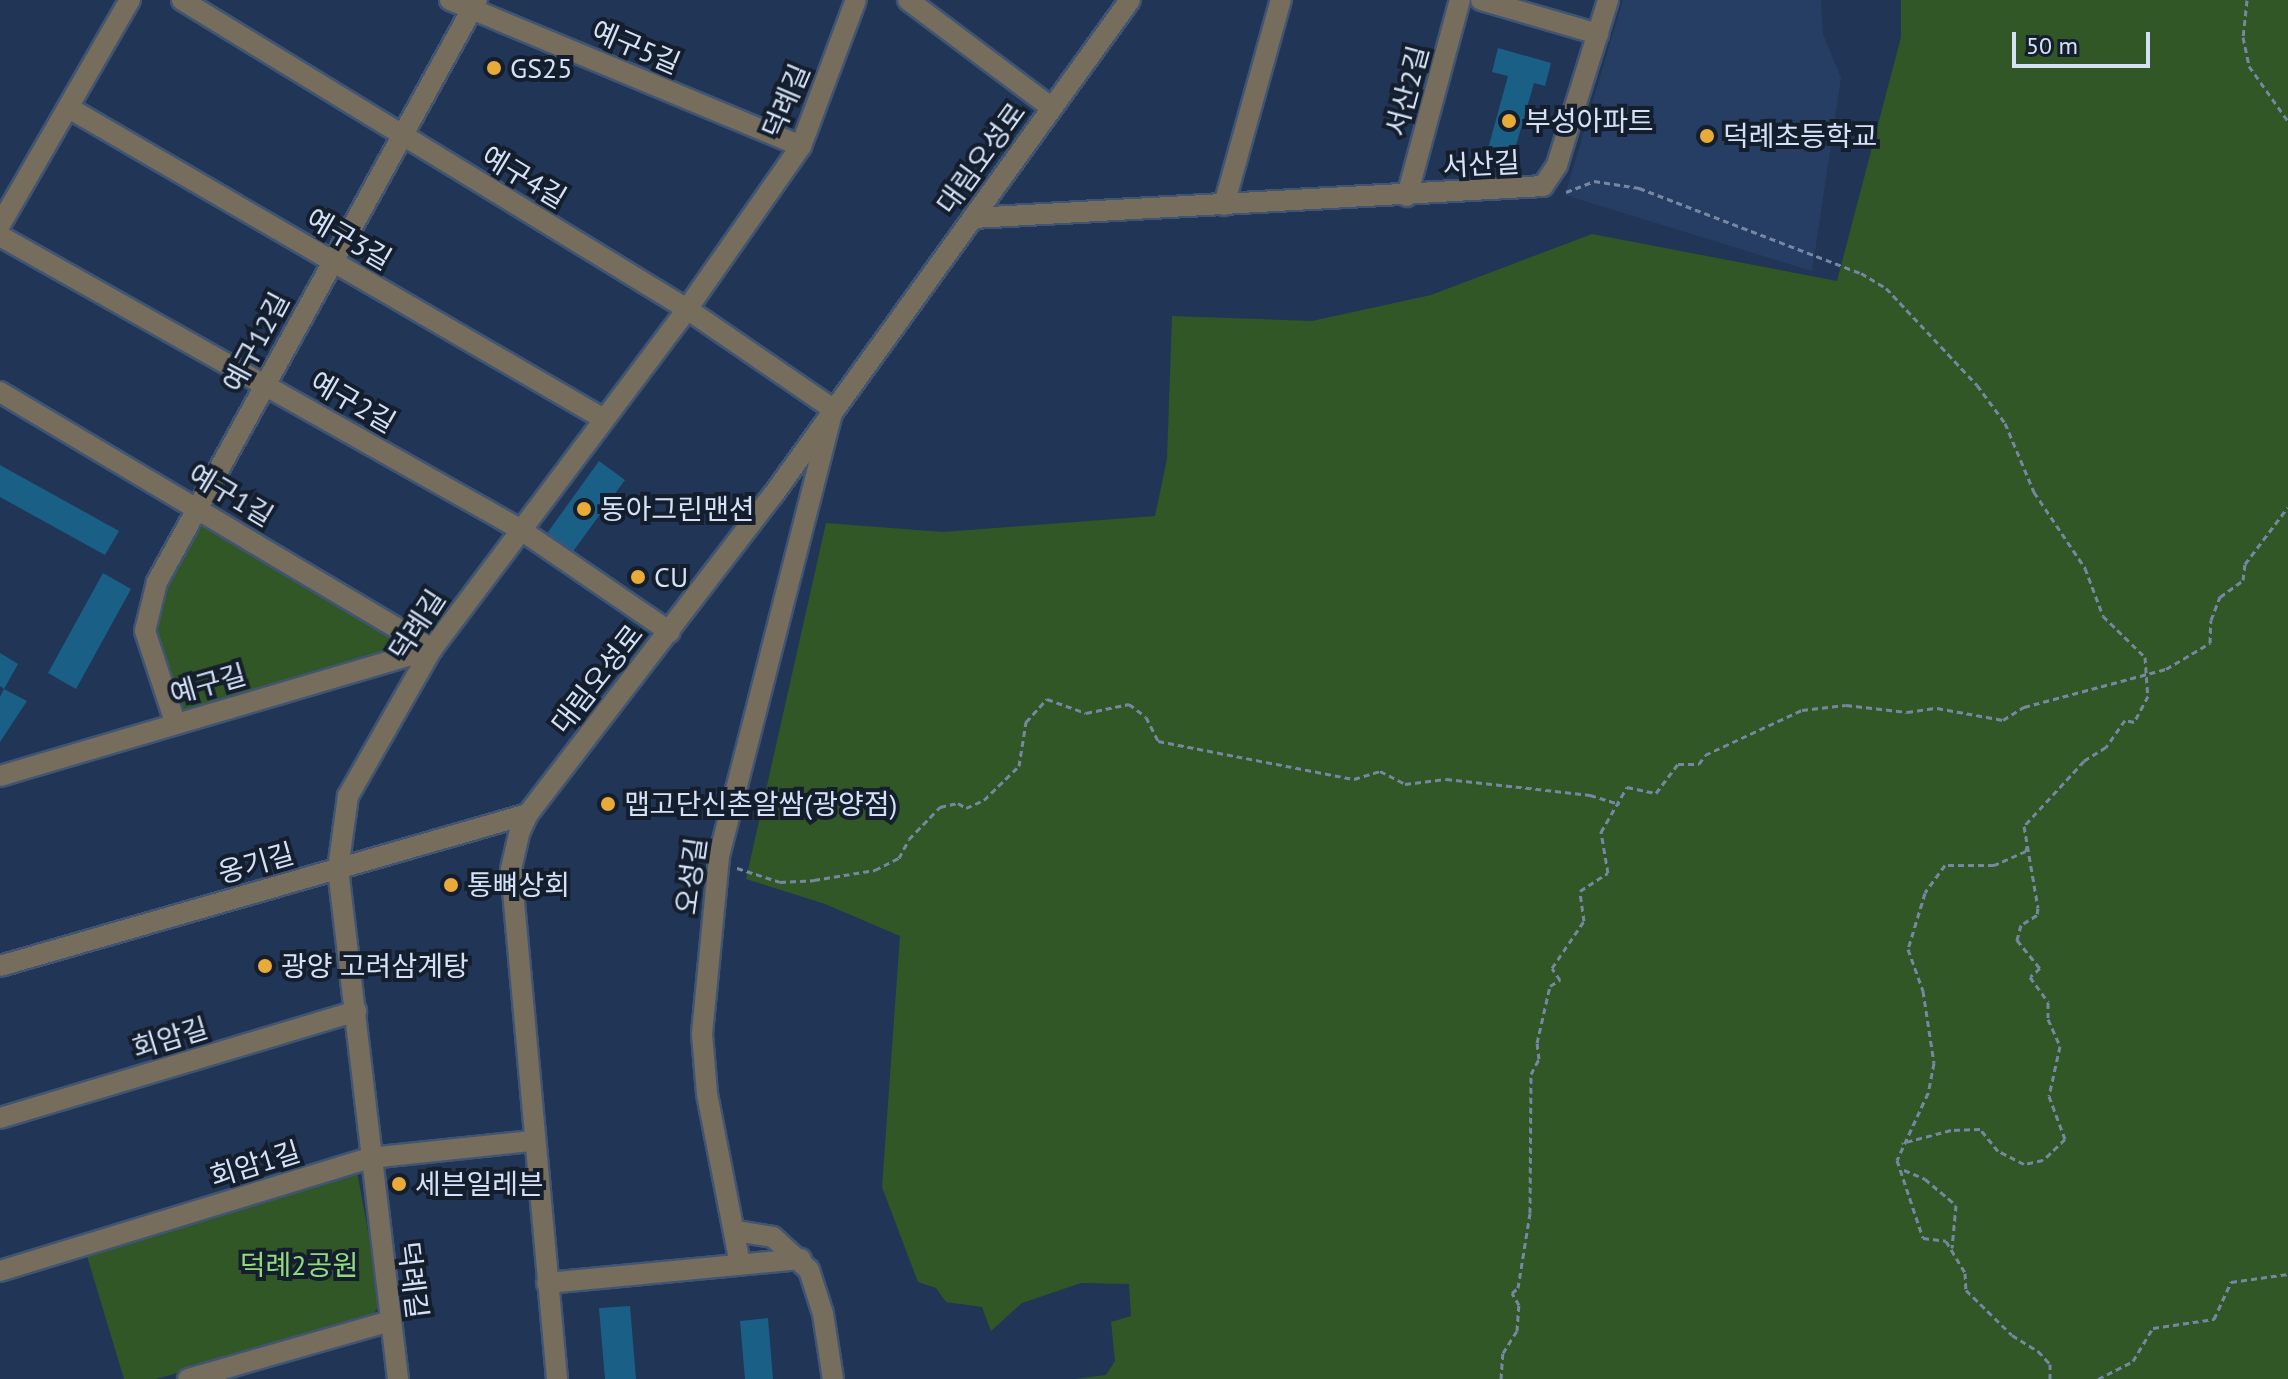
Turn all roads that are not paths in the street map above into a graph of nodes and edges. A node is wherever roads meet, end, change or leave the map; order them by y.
1 (130, 0) edge
2 (182, 0) edge
3 (450, 0) edge
4 (856, 0) edge
5 (908, 0) edge
6 (1130, 0) edge
7 (1281, 0) edge
8 (1460, 0) edge
9 (1481, 0) edge
10 (1608, 0) edge
11 (475, 5) edge
12 (1598, 34) junction
13 (69, 108) junction
14 (1052, 108) junction
15 (402, 135) junction
16 (801, 146) junction
17 (1407, 196) junction
18 (1224, 205) junction
19 (973, 218) junction
20 (0, 225) edge
21 (0, 236) edge
22 (331, 261) junction
23 (687, 309) junction
24 (266, 384) junction
25 (0, 392) edge
26 (833, 409) junction
27 (602, 418) junction
28 (196, 506) junction
29 (518, 528) junction
30 (670, 632) junction
31 (432, 649) junction
32 (175, 722) junction
33 (0, 776) edge
34 (528, 814) junction
35 (338, 869) junction
36 (0, 966) edge
37 (356, 1011) junction
38 (0, 1118) edge
39 (532, 1141) junction
40 (370, 1158) junction
41 (736, 1231) junction
42 (801, 1259) junction
43 (740, 1264) junction
44 (0, 1271) edge
45 (547, 1283) junction
46 (390, 1321) junction
47 (188, 1379) edge
48 (398, 1379) edge
49 (557, 1379) edge
50 (833, 1379) edge

1 - 13 street
2 - 15 street, 예구4길
3 - 11 street, 예구5길
4 - 16 street, 덕례길
5 - 14 street
6 - 14 street, 대림오성로
7 - 18 street
8 - 17 street, 서산2길
9 - 12 street
10 - 12 street, 서산길
11 - 15 street, 예구12길
11 - 16 street, 예구5길
12 - 17 street, 서산길
13 - 20 street
13 - 22 street, 예구3길
14 - 19 street, 대림오성로
15 - 22 street, 예구12길
15 - 23 street, 예구4길
16 - 23 street, 덕례길
17 - 18 street, 서산길
18 - 19 street, 서산길
19 - 26 street, 대림오성로
21 - 24 street, 예구2길
22 - 24 street, 예구12길
22 - 27 street, 예구3길
23 - 26 street, 예구4길
23 - 27 street, 덕례길
24 - 28 street, 예구12길
24 - 29 street, 예구2길
25 - 28 street, 예구1길
26 - 30 street, 대림오성로
26 - 41 street, 오성길
27 - 29 street, 덕례길
28 - 31 street, 예구1길
28 - 32 street, 예구12길
29 - 30 street, 예구2길
29 - 31 street, 덕례길
30 - 34 street, 대림오성로
31 - 32 street, 예구길
31 - 35 street, 덕례길
32 - 33 street, 예구길
34 - 35 street, 옹기길
34 - 39 street, 대림오성로
35 - 36 street, 옹기길
35 - 37 street, 덕례길
37 - 38 street, 회암길
37 - 40 street, 덕례길
39 - 40 street, 회암1길
39 - 45 street, 대림오성로
40 - 44 street, 회암1길
40 - 46 street, 덕례길
41 - 42 street
41 - 43 street, 오성길
42 - 43 street
42 - 50 street
43 - 45 street
45 - 49 street, 대림오성로
46 - 47 street
46 - 48 street, 덕례길

